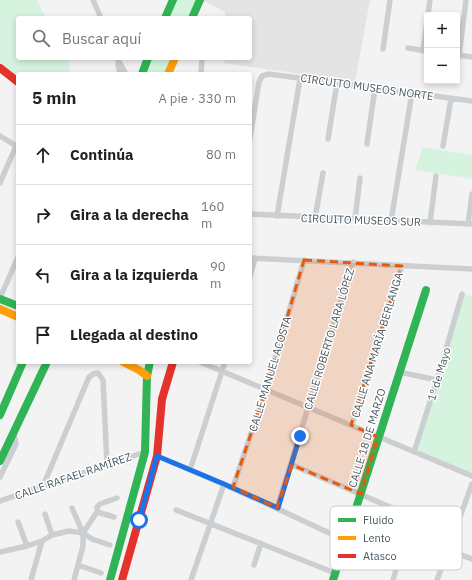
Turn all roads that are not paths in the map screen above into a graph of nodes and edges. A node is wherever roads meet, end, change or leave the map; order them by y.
1 (173, 0) edge
2 (200, 0) edge
3 (390, 0) edge
4 (430, 0) edge
5 (466, 0) edge
6 (95, 1) edge
7 (428, 12) edge
8 (100, 16) edge
9 (166, 16) edge
10 (193, 16) edge
11 (408, 48) dead end
12 (459, 48) edge
13 (383, 49) dead end
14 (424, 51) edge
15 (460, 55) edge
16 (472, 57) edge
17 (117, 60) edge
18 (118, 60) edge
19 (147, 60) edge
20 (174, 60) edge
21 (202, 60) edge
22 (0, 68) edge
23 (120, 72) edge
24 (127, 72) edge
25 (143, 72) edge
26 (169, 72) edge
27 (201, 72) edge
28 (300, 78) junction
29 (16, 80) edge
30 (337, 83) junction
31 (375, 88) junction
32 (412, 93) junction
33 (451, 98) junction
34 (472, 101) edge
35 (252, 126) edge
36 (0, 136) edge
37 (328, 139) dead end
38 (367, 144) dead end
39 (16, 146) edge
40 (443, 146) dead end
41 (16, 149) edge
42 (323, 173) dead end
43 (436, 176) dead end
44 (360, 178) dead end
45 (0, 183) edge
46 (472, 194) edge
47 (252, 214) edge
48 (277, 216) junction
49 (315, 218) junction
50 (355, 219) junction
51 (391, 221) junction
52 (430, 222) junction
53 (470, 224) edge
54 (253, 258) edge
55 (304, 260) junction
56 (16, 262) edge
57 (353, 262) junction
58 (402, 266) junction
59 (472, 269) edge
60 (426, 290) dead end
61 (462, 294) dead end
62 (0, 298) edge
63 (16, 305) edge
64 (0, 309) edge
65 (16, 316) edge
66 (22, 364) edge
67 (46, 364) edge
68 (127, 364) edge
69 (150, 364) edge
70 (173, 364) edge
71 (206, 364) edge
72 (224, 364) edge
73 (222, 370) junction
74 (399, 372) junction
75 (147, 376) junction
76 (437, 380) junction
77 (266, 389) junction
78 (147, 396) junction
79 (162, 399) junction
80 (308, 406) junction
81 (0, 415) edge
82 (352, 425) junction
83 (14, 434) junction
84 (378, 437) junction
85 (145, 452) junction
86 (414, 452) junction
87 (157, 456) junction
88 (0, 461) edge
89 (107, 464) junction
90 (292, 465) junction
91 (190, 470) junction
92 (0, 476) edge
93 (472, 476) edge
94 (224, 484) junction
95 (472, 484) edge
96 (43, 486) junction
97 (233, 488) junction
98 (361, 494) junction
99 (117, 498) dead end
100 (0, 501) edge
101 (357, 506) edge
102 (389, 506) edge
103 (72, 508) dead end
104 (278, 508) junction
105 (176, 510) dead end
106 (462, 510) edge
107 (97, 512) junction
108 (45, 514) dead end
109 (114, 517) dead end
110 (18, 522) dead end
111 (210, 523) junction
112 (83, 533) junction
113 (330, 533) edge
114 (52, 535) junction
115 (42, 541) junction
116 (261, 543) junction
117 (110, 545) dead end
118 (27, 546) junction
119 (0, 552) edge
120 (462, 555) edge
121 (472, 559) edge
122 (78, 565) junction
123 (254, 565) dead end
124 (396, 570) dead end
125 (441, 570) edge
126 (101, 573) dead end
127 (334, 576) edge
128 (31, 580) edge
129 (74, 580) edge
130 (110, 580) edge
131 (122, 580) edge
132 (194, 580) edge
133 (393, 580) edge
134 (437, 580) edge

1 - 9 street
2 - 10 street
3 - 13 street
4 - 7 street
5 - 12 street
6 - 8 street
11 - 14 street
15 - 16 street
17 - 23 street
18 - 24 street
19 - 25 street
20 - 26 street
21 - 27 street
22 - 29 street
28 - 30 street, CIRCUITO MUSEOS NORTE
28 - 35 street, CIRCUITO MUSEOS NORTE
28 - 48 street
30 - 31 street, CIRCUITO MUSEOS NORTE
30 - 37 street
31 - 32 street, CIRCUITO MUSEOS NORTE
31 - 38 street
32 - 33 street, CIRCUITO MUSEOS NORTE
32 - 51 street
33 - 34 street, CIRCUITO MUSEOS NORTE
33 - 40 street
36 - 39 street
41 - 45 street
42 - 49 street
43 - 52 street
44 - 50 street
46 - 53 street
47 - 48 street, CIRCUITO MUSEOS SUR
48 - 49 street, CIRCUITO MUSEOS SUR
49 - 50 street, CIRCUITO MUSEOS SUR
50 - 51 street, CIRCUITO MUSEOS SUR
51 - 52 street, CIRCUITO MUSEOS SUR
52 - 53 street, CIRCUITO MUSEOS SUR
54 - 55 street
55 - 57 street
55 - 77 street, CALLE MANUEL ACOSTA
56 - 62 street
57 - 58 street
57 - 80 street, CALLE ROBERTO LARA LÓPEZ
58 - 59 street
58 - 82 street, CALLE ANA MARÍA BERLANGA
60 - 74 street, CALLE 18 DE MARZO
61 - 76 street, 1º de Mayo
62 - 63 street
64 - 65 street
66 - 81 street
67 - 83 street
68 - 75 street
69 - 75 street
70 - 79 street
71 - 73 street
72 - 73 street
73 - 77 street
73 - 91 street
74 - 76 street
74 - 84 street, CALLE 18 DE MARZO
75 - 78 street
76 - 86 street, 1º de Mayo
77 - 80 street
77 - 97 street, CALLE MANUEL ACOSTA
78 - 79 street
78 - 85 street
79 - 87 street
80 - 82 street
80 - 90 street, CALLE ROBERTO LARA LÓPEZ
82 - 84 street
83 - 88 street
83 - 92 street
84 - 86 street
84 - 98 street, CALLE 18 DE MARZO
85 - 89 street, CALLE RAFAEL RAMÍREZ
85 - 130 street
86 - 93 street
87 - 91 street
87 - 131 street
89 - 96 street, CALLE RAFAEL RAMÍREZ
89 - 96 street
90 - 98 street
90 - 104 street, CALLE ROBERTO LARA LÓPEZ
91 - 94 street
94 - 97 street
94 - 111 street
95 - 106 street
96 - 100 street, CALLE RAFAEL RAMÍREZ
97 - 104 street
98 - 101 street, CALLE 18 DE MARZO
98 - 102 street
99 - 107 street
103 - 112 street
104 - 113 street
105 - 111 street
107 - 109 street
107 - 112 street
108 - 114 street
110 - 118 street
111 - 116 street
111 - 132 street
112 - 114 street
112 - 117 street
112 - 122 street
114 - 115 street
115 - 118 street
115 - 128 street
116 - 123 street
116 - 127 street
118 - 119 street
120 - 121 street
122 - 126 street
122 - 129 street
124 - 133 street
125 - 134 street

